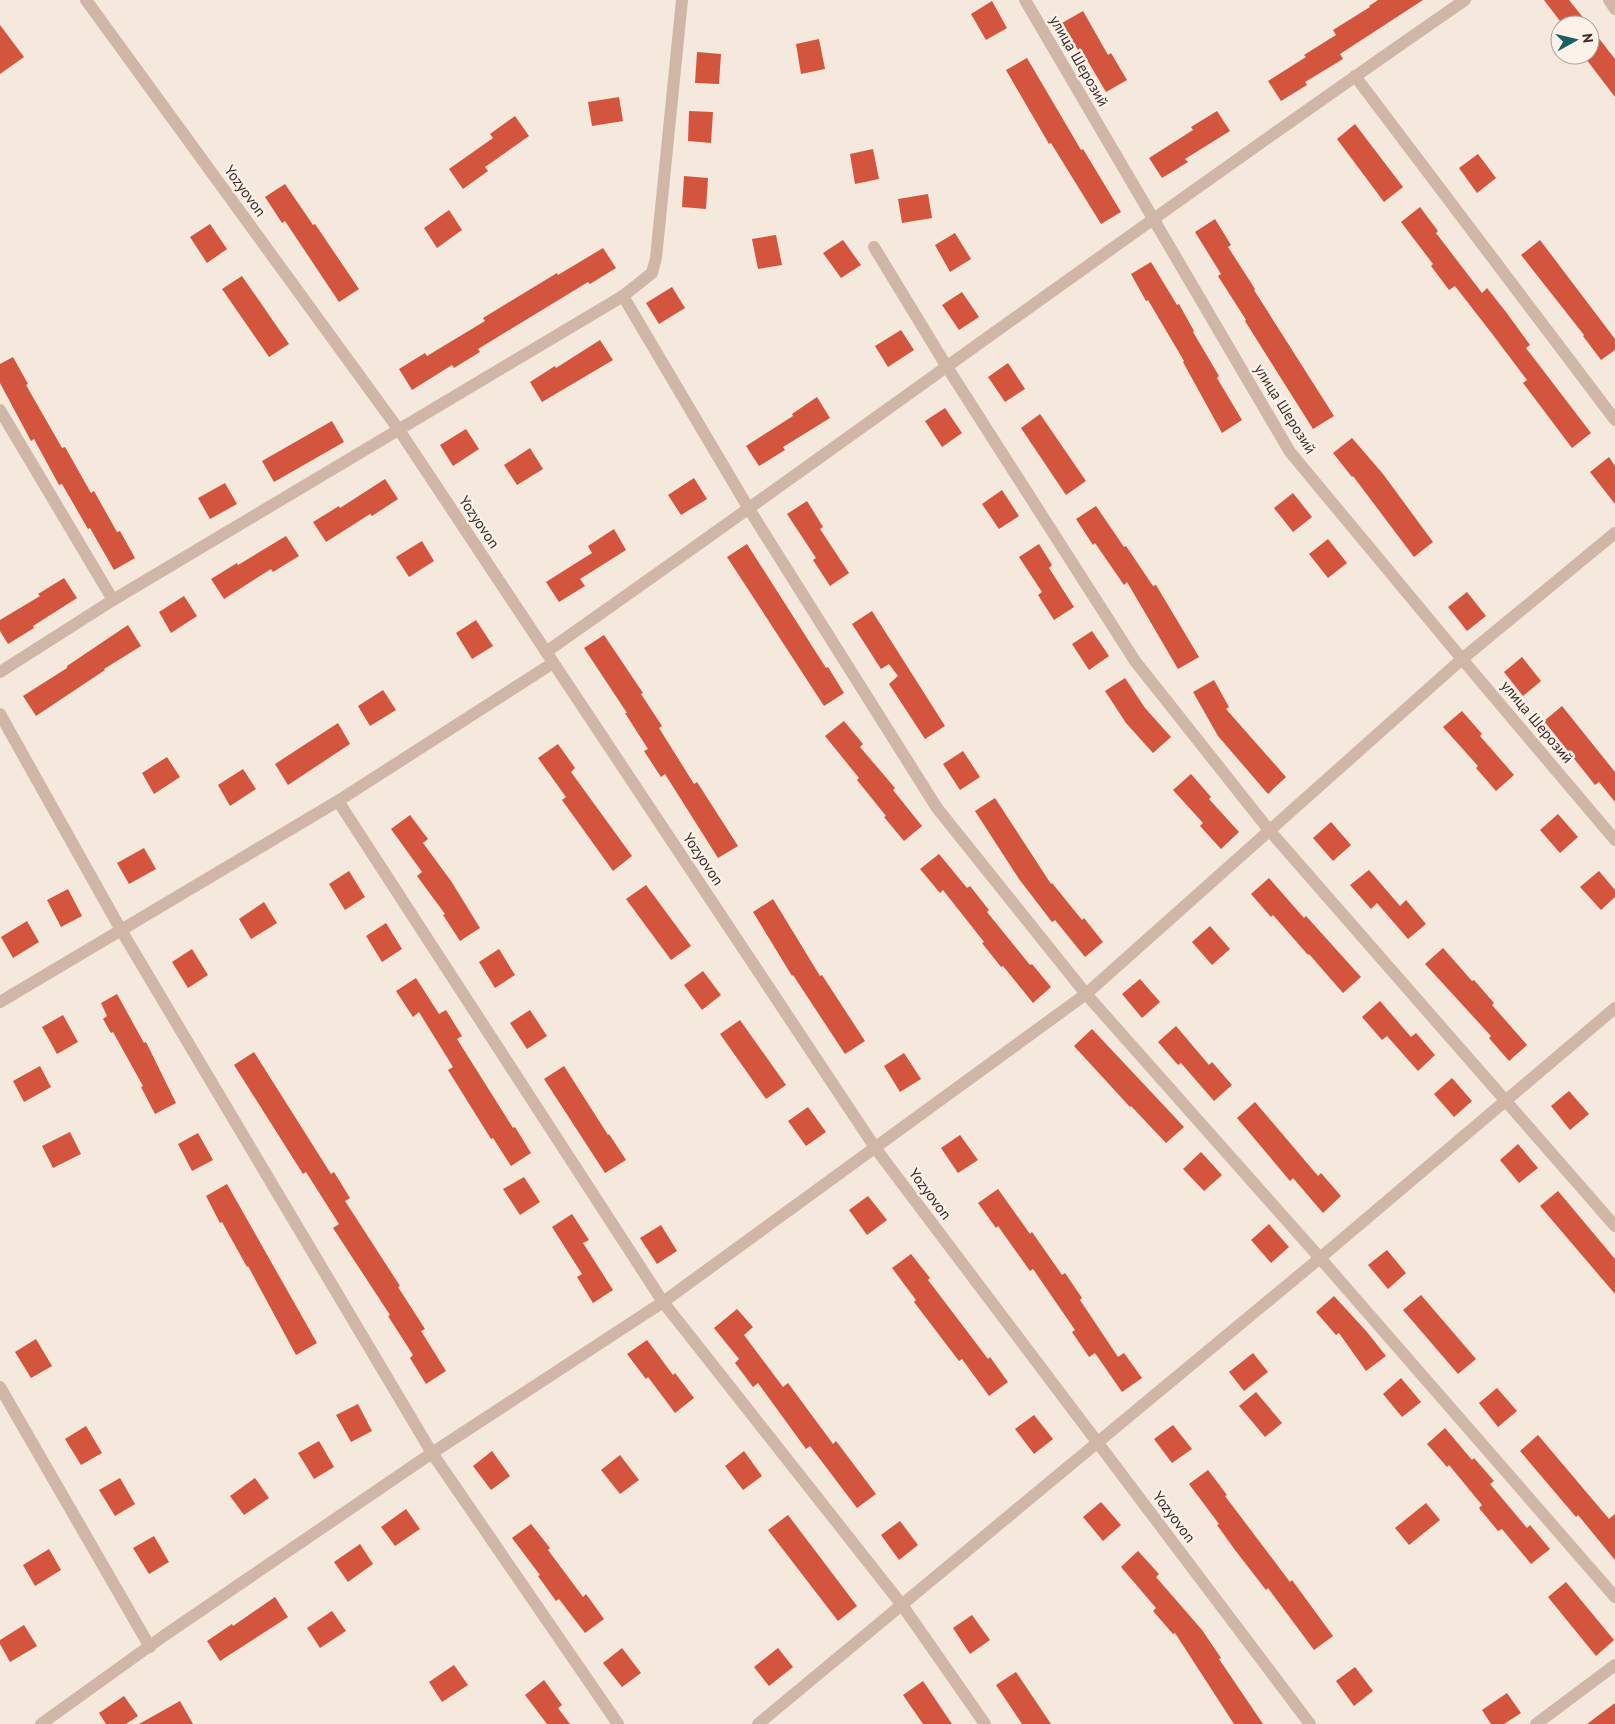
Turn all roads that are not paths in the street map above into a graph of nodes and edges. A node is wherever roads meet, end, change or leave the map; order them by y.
1 (86, 0) edge
2 (682, 0) edge
3 (1025, 0) edge
4 (1465, 0) edge
5 (1609, 0) edge
6 (1615, 8) edge
7 (1355, 76) junction
8 (1153, 218) junction
9 (874, 247) dead end
10 (623, 296) junction
11 (947, 367) junction
12 (0, 410) edge
13 (1615, 420) edge
14 (399, 430) junction
15 (749, 510) junction
16 (1615, 533) edge
17 (113, 600) junction
18 (546, 652) junction
19 (1462, 659) junction
20 (553, 664) junction
21 (0, 672) edge
22 (0, 714) edge
23 (338, 802) junction
24 (1270, 830) junction
25 (1615, 840) edge
26 (121, 930) junction
27 (1086, 994) junction
28 (0, 1002) edge
29 (1615, 1008) edge
30 (1506, 1101) junction
31 (876, 1148) junction
32 (1615, 1226) edge
33 (1320, 1258) junction
34 (663, 1302) junction
35 (0, 1387) edge
36 (1098, 1443) junction
37 (432, 1453) junction
38 (1615, 1597) edge
39 (902, 1605) junction
40 (150, 1647) junction
41 (1615, 1665) edge
42 (41, 1724) edge
43 (618, 1724) edge
44 (758, 1724) edge
45 (985, 1724) edge
46 (1310, 1724) edge
47 (1536, 1724) edge

1 - 14 street, Yozyovon
2 - 10 street
3 - 8 street, улица Шерозий
4 - 7 street
5 - 6 street
7 - 8 street
7 - 13 street
8 - 11 street
8 - 19 street, улица Шерозий
9 - 11 street
10 - 14 street
10 - 15 street
11 - 15 street
11 - 24 street
12 - 17 street
14 - 17 street
14 - 18 street, Yozyovon
15 - 18 street
15 - 27 street
16 - 19 street
17 - 21 street
18 - 20 street, Yozyovon
19 - 24 street
19 - 25 street, улица Шерозий
20 - 23 street
20 - 31 street, Yozyovon
22 - 26 street
23 - 26 street
23 - 34 street
24 - 27 street
24 - 30 street
26 - 28 street
26 - 37 street
27 - 31 street
27 - 33 street
29 - 30 street
30 - 32 street
30 - 33 street
31 - 34 street
31 - 36 street, Yozyovon
33 - 36 street
33 - 38 street
34 - 37 street
34 - 39 street
35 - 40 street
36 - 39 street
36 - 46 street, Yozyovon
37 - 40 street
37 - 43 street
39 - 44 street
39 - 45 street
40 - 42 street
41 - 47 street

